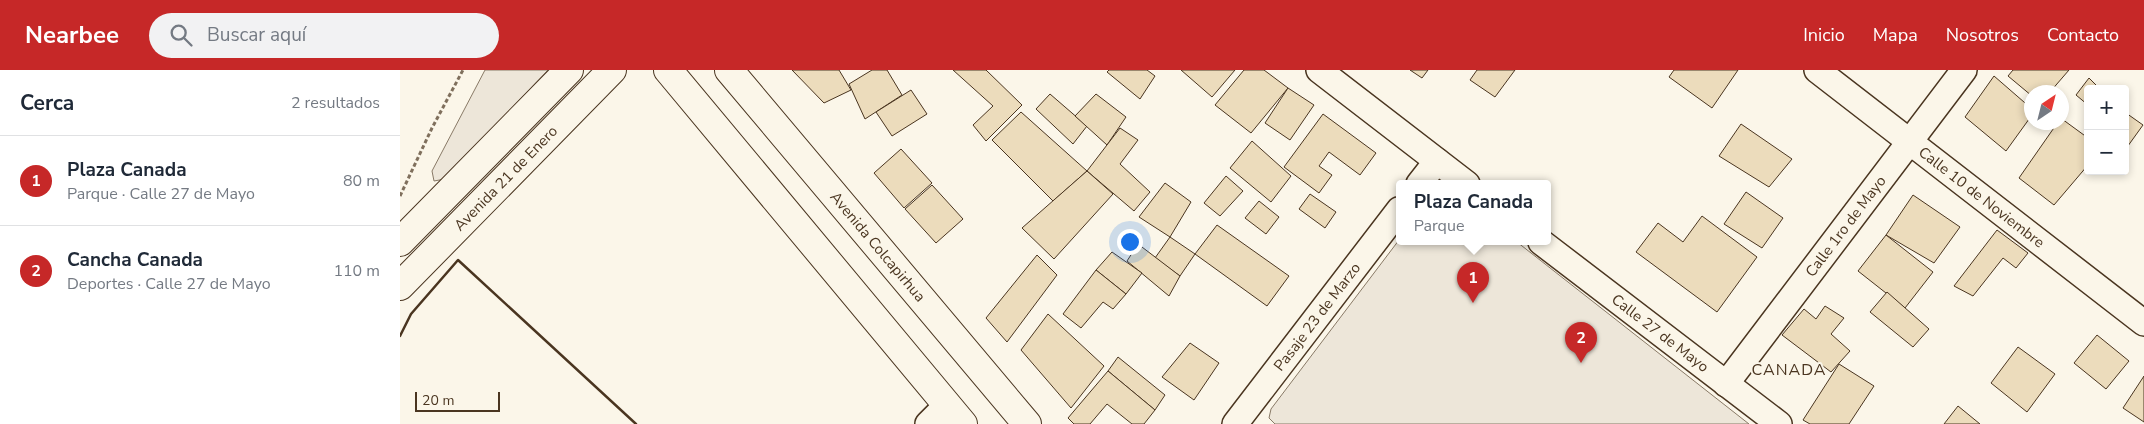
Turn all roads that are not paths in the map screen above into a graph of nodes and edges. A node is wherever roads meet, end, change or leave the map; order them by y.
1 (569, 70) edge
2 (612, 70) edge
3 (668, 70) edge
4 (729, 70) edge
5 (1319, 70) edge
6 (1817, 70) edge
7 (1964, 70) edge
8 (1910, 142) junction
9 (1437, 161) junction
10 (1422, 180) edge
11 (1462, 180) edge
12 (1396, 214) edge
13 (400, 242) edge
14 (1545, 245) edge
15 (400, 286) edge
16 (2144, 323) edge
17 (1726, 384) junction
18 (955, 414) edge
19 (1245, 421) edge
20 (928, 424) edge
21 (1027, 424) edge
22 (1779, 424) edge

1 - 13 main road, Avenida 21 de Enero
2 - 15 main road, Avenida 21 de Enero
3 - 18 main road
4 - 21 main road, Avenida Colcapirhua
5 - 9 street
6 - 8 street, Calle 10 de Noviembre
7 - 8 street, Calle 1ro de Mayo
8 - 16 street, Calle 10 de Noviembre
8 - 17 street, Calle 1ro de Mayo
9 - 10 street
9 - 11 street
12 - 19 street, Pasaje 23 de Marzo
14 - 17 street, Calle 27 de Mayo
17 - 22 street, Calle 27 de Mayo
18 - 20 street

